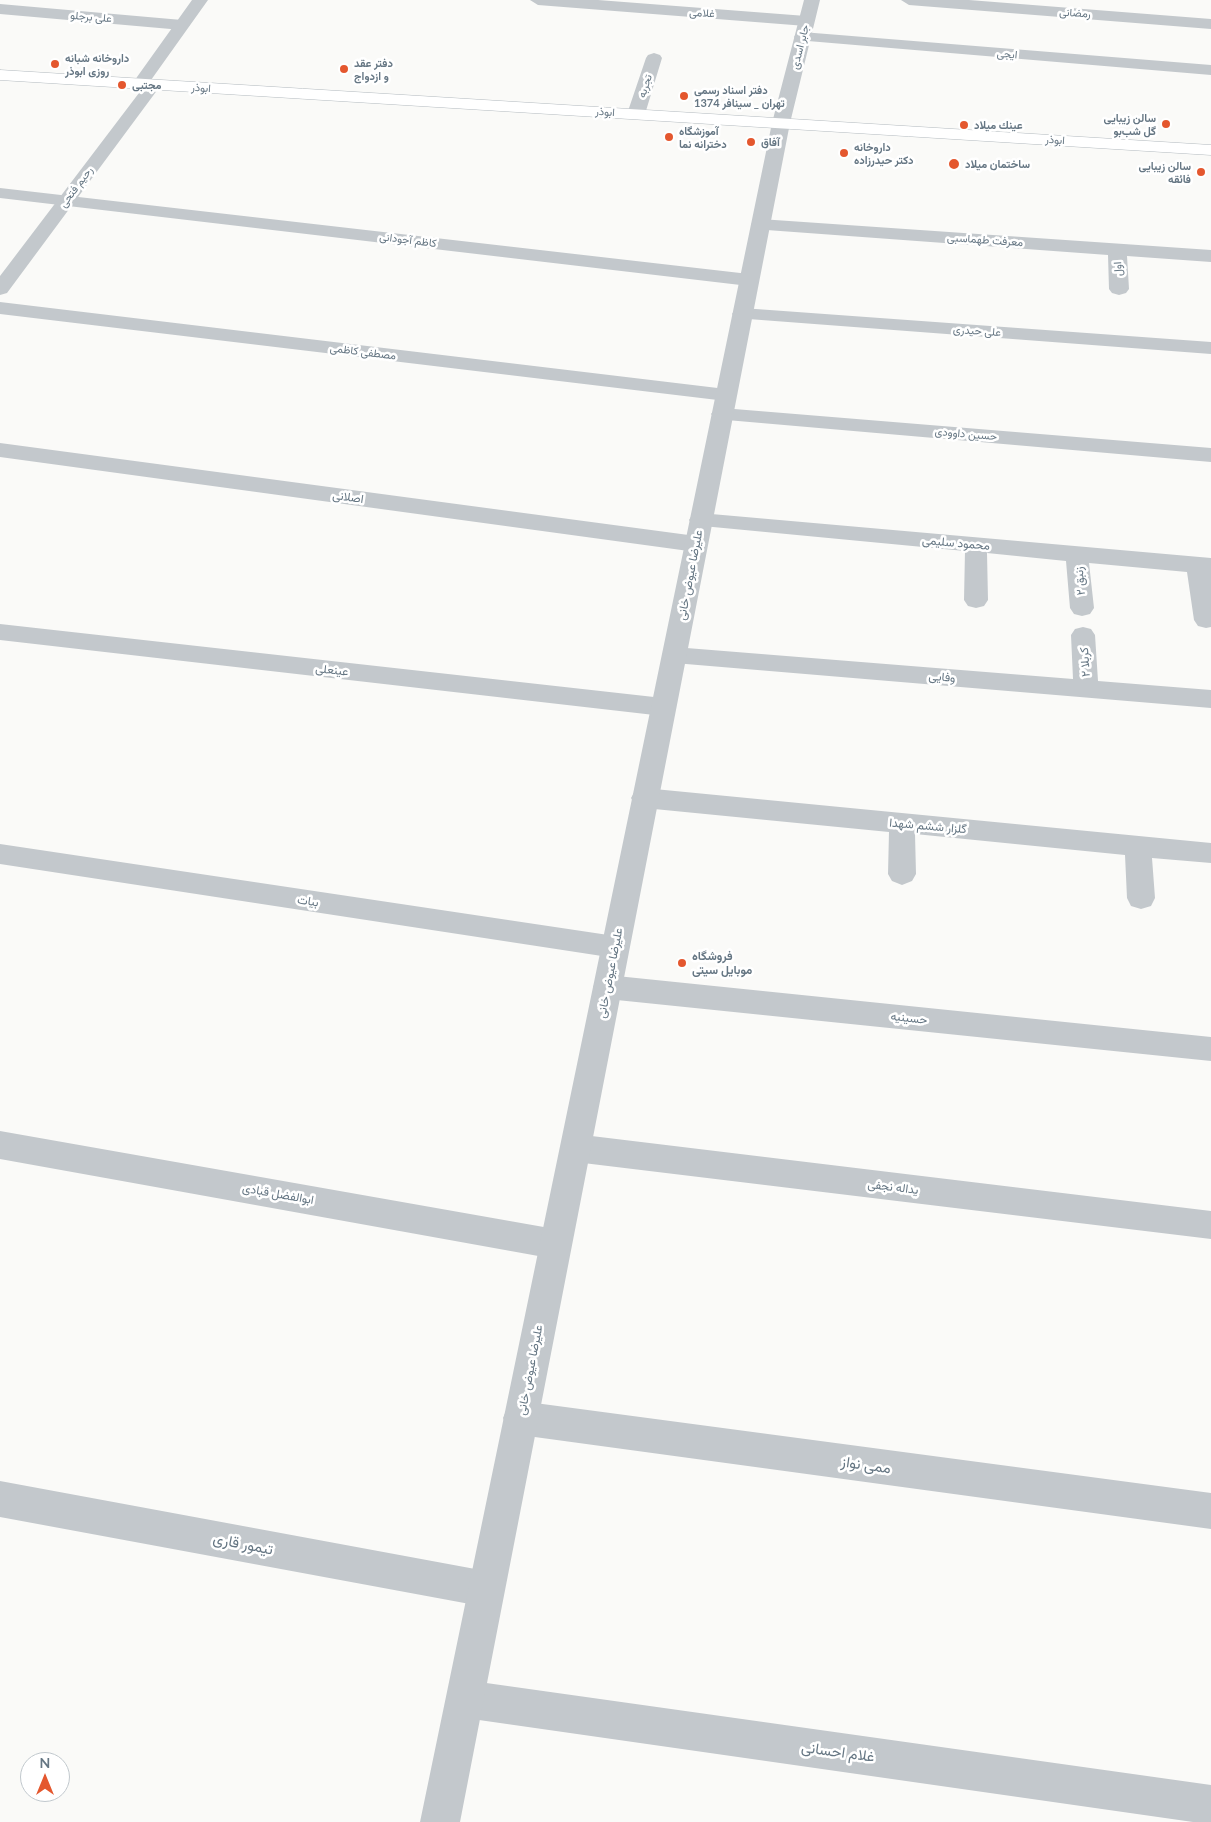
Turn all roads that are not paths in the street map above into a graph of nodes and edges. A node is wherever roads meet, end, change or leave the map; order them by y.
1 (200, 0) edge
2 (538, 0) edge
3 (812, 0) edge
4 (909, 0) edge
5 (0, 9) edge
6 (806, 21) junction
7 (1211, 24) edge
8 (182, 25) junction
9 (802, 37) junction
10 (654, 58) dead end
11 (1211, 70) edge
12 (0, 75) edge
13 (146, 84) junction
14 (636, 114) junction
15 (781, 123) junction
16 (1211, 150) edge
17 (0, 193) edge
18 (66, 200) junction
19 (760, 225) junction
20 (1117, 249) junction
21 (1211, 256) edge
22 (749, 280) junction
23 (0, 289) edge
24 (1120, 289) dead end
25 (0, 308) edge
26 (742, 314) junction
27 (1211, 348) edge
28 (724, 404) junction
29 (0, 450) edge
30 (1211, 455) edge
31 (698, 532) junction
32 (976, 545) junction
33 (1077, 554) junction
34 (1204, 565) edge
35 (976, 600) dead end
36 (1082, 608) dead end
37 (1206, 620) dead end
38 (0, 632) edge
39 (1083, 635) dead end
40 (674, 655) junction
41 (1086, 689) junction
42 (1211, 699) edge
43 (663, 707) junction
44 (644, 798) junction
45 (902, 824) junction
46 (1138, 846) junction
47 (1211, 853) edge
48 (0, 854) edge
49 (902, 874) dead end
50 (1141, 898) dead end
51 (615, 947) junction
52 (607, 987) junction
53 (1211, 1049) edge
54 (0, 1145) edge
55 (574, 1148) junction
56 (1211, 1225) edge
57 (555, 1244) junction
58 (520, 1418) junction
59 (0, 1499) edge
60 (1211, 1511) edge
61 (486, 1589) junction
62 (465, 1699) junction
63 (1211, 1805) edge
64 (440, 1822) edge

1 - 8 street, رحیم فتحی
2 - 6 street, غلامی
3 - 6 street, جابر اسدی
4 - 7 street, رمضانی
5 - 8 street, علی برجلو
6 - 9 street, جابر اسدی
8 - 13 street, رحیم فتحی
9 - 11 street, ایجی
9 - 15 street, جابر اسدی
10 - 14 street, تجربه
12 - 13 main road, ابوذر
13 - 14 main road, ابوذر
13 - 18 street, رحیم فتحی
14 - 15 main road, ابوذر
15 - 16 main road, ابوذر
15 - 19 street, علیرضا عیوض خانی
17 - 18 street, کاظم آجودانی
18 - 22 street, کاظم آجودانی
18 - 23 street, رحیم فتحی
19 - 20 street, معرفت طهماسبی
19 - 22 street, علیرضا عیوض خانی
20 - 21 street, معرفت طهماسبی
20 - 24 street, اول
22 - 26 street, علیرضا عیوض خانی
25 - 28 street, مصطفی کاظمی
26 - 27 street, علی حیدری
26 - 28 street, علیرضا عیوض خانی
28 - 30 street, حسین داوودی
28 - 31 street, علیرضا عیوض خانی
29 - 31 street, اصلانی
31 - 32 street, محمود سلیمی
31 - 40 street, علیرضا عیوض خانی
32 - 33 street, محمود سلیمی
32 - 35 street
33 - 34 street, محمود سلیمی
33 - 36 street, زنبق ۲
34 - 37 street
38 - 43 street, عینعلی
39 - 41 street, کربلا ۲
40 - 41 street, وفایی
40 - 43 street, علیرضا عیوض خانی
41 - 42 street, وفایی
43 - 44 street, علیرضا عیوض خانی
44 - 45 street, گلزار ششم شهدا
44 - 51 street, علیرضا عیوض خانی
45 - 46 street, گلزار ششم شهدا
45 - 49 street
46 - 47 street, گلزار ششم شهدا
46 - 50 street
48 - 51 street, بیات
51 - 52 street, علیرضا عیوض خانی
52 - 53 street, حسینیه
52 - 55 street, علیرضا عیوض خانی
54 - 57 street, ابوالفضل قبادی
55 - 56 street, یداله نجفی
55 - 57 street, علیرضا عیوض خانی
57 - 58 street, علیرضا عیوض خانی
58 - 60 street, ممی نواز
58 - 61 street, علیرضا عیوض خانی
59 - 61 street, تیمور قاری
61 - 62 street, علیرضا عیوض خانی
62 - 63 street, غلام احسانی
62 - 64 street, علیرضا عیوض خانی

